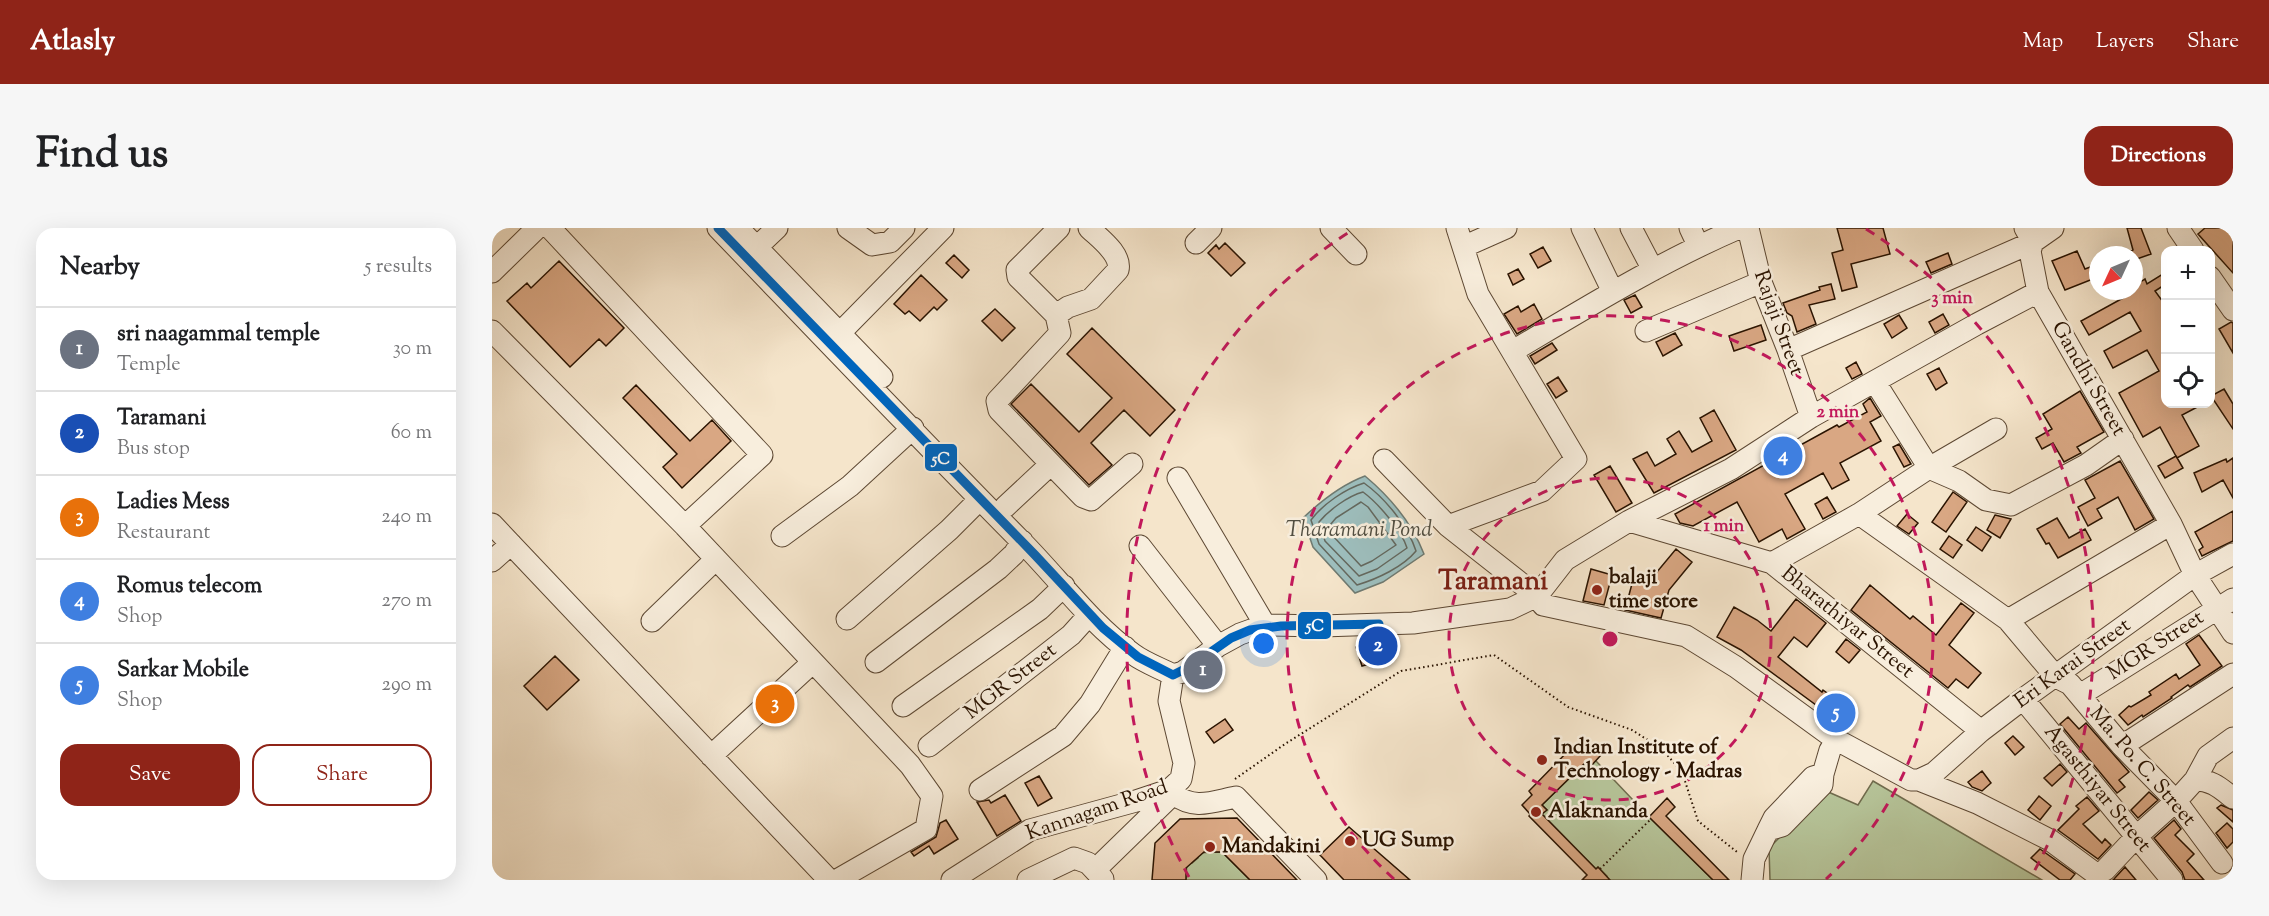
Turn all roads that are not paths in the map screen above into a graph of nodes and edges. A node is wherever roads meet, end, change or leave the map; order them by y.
1 (537, 228) edge
2 (550, 228) edge
3 (718, 228) edge
4 (738, 228) edge
5 (777, 228) edge
6 (848, 228) edge
7 (904, 228) edge
8 (943, 228) edge
9 (1059, 228) edge
10 (1089, 228) edge
11 (1211, 228) edge
12 (1331, 228) edge
13 (1506, 228) edge
14 (1582, 228) edge
15 (1631, 228) edge
16 (2053, 228) edge
17 (2178, 228) edge
18 (1748, 229) edge
19 (2029, 235) edge
20 (1694, 237) edge
21 (1460, 238) edge
22 (1196, 243) dead end
23 (2190, 246) edge
24 (757, 247) junction
25 (1356, 254) dead end
26 (1653, 270) junction
27 (492, 272) edge
28 (1761, 282) junction
29 (2215, 283) edge
30 (1613, 292) junction
31 (2038, 292) junction
32 (2233, 310) edge
33 (1056, 315) junction
34 (492, 331) edge
35 (1646, 331) dead end
36 (834, 338) junction
37 (1788, 350) junction
38 (1513, 351) junction
39 (1875, 382) junction
40 (1811, 417) junction
41 (913, 428) junction
42 (1996, 429) dead end
43 (2123, 439) junction
44 (1383, 460) dead end
45 (1052, 464) junction
46 (1132, 464) dead end
47 (1929, 468) junction
48 (1178, 478) dead end
49 (979, 500) junction
50 (1005, 507) junction
51 (1859, 514) junction
52 (1629, 521) junction
53 (492, 524) edge
54 (2171, 524) junction
55 (685, 526) junction
56 (1448, 526) junction
57 (782, 536) dead end
58 (1022, 541) junction
59 (511, 544) junction
60 (1140, 546) dead end
61 (2233, 554) edge
62 (716, 559) junction
63 (492, 561) edge
64 (1772, 563) junction
65 (2195, 575) junction
66 (1064, 586) junction
67 (1537, 596) junction
68 (2225, 604) edge
69 (1089, 615) junction
70 (847, 619) dead end
71 (652, 621) dead end
72 (2008, 621) junction
73 (1265, 625) junction
74 (2233, 633) edge
75 (1218, 646) junction
76 (1125, 648) junction
77 (813, 662) junction
78 (876, 662) dead end
79 (2233, 674) edge
80 (1173, 675) junction
81 (2056, 677) junction
82 (2080, 695) junction
83 (2023, 699) junction
84 (903, 705) dead end
85 (1981, 731) junction
86 (2233, 738) edge
87 (929, 746) dead end
88 (2122, 746) junction
89 (1830, 750) dead end
90 (711, 756) junction
91 (1919, 780) junction
92 (2195, 780) junction
93 (980, 790) dead end
94 (1171, 792) junction
95 (2233, 798) edge
96 (2176, 801) junction
97 (2136, 837) junction
98 (2222, 863) dead end
99 (1099, 875) edge
100 (2104, 877) edge
101 (830, 880) edge
102 (837, 880) edge
103 (952, 880) edge
104 (1028, 880) edge
105 (1316, 880) edge
106 (1752, 880) edge
107 (2172, 880) edge

1 - 27 street
2 - 55 street
3 - 36 street
4 - 24 street
5 - 24 street
6 - 7 street
8 - 36 street
9 - 33 street
10 - 33 street
11 - 22 street
12 - 25 street
13 - 21 street
14 - 30 street
15 - 26 street
16 - 19 street
17 - 23 street
18 - 20 street
18 - 28 street, Rajaji Street
19 - 31 street, Gandhi Street
19 - 37 street
20 - 26 street
21 - 38 street
24 - 36 street
26 - 30 street
28 - 35 street
28 - 37 street, Rajaji Street
29 - 32 street
30 - 38 street
31 - 39 street
31 - 43 street, Gandhi Street
33 - 45 street
34 - 55 street
36 - 41 street
36 - 50 street
37 - 40 street, Rajaji Street
38 - 56 street
39 - 40 street
39 - 47 street
40 - 52 street
41 - 49 street
41 - 57 street
42 - 47 street
43 - 47 street
43 - 54 street, Gandhi Street
44 - 56 street
45 - 46 street
45 - 50 street
47 - 51 street
48 - 73 street
49 - 58 street
49 - 70 street
50 - 80 street
51 - 64 street
51 - 72 street, Ma. Po. C. Street
52 - 64 street, Bharathiyar Street
52 - 67 street
53 - 59 street
54 - 65 street, Gandhi Street
54 - 72 street
55 - 62 street
56 - 67 street
58 - 66 street
58 - 78 street
59 - 63 street
59 - 90 street
60 - 75 street
61 - 65 street, Eri Karai Street
62 - 71 street
62 - 77 street
64 - 85 street, Bharathiyar Street
65 - 68 street, Gandhi Street
65 - 81 street, Eri Karai Street
66 - 69 street
66 - 84 street
67 - 73 street
67 - 91 street
68 - 74 street, Gandhi Street
68 - 82 street, MGR Street
69 - 76 street
69 - 87 street, MGR Street
72 - 81 street, Ma. Po. C. Street
73 - 75 street
75 - 80 street
76 - 80 street
76 - 93 street
77 - 90 street
77 - 102 street
79 - 88 street
80 - 94 street, Kannagam Road
81 - 82 street, Ma. Po. C. Street
81 - 83 street, Eri Karai Street
82 - 88 street, Ma. Po. C. Street
83 - 85 street, Eri Karai Street
83 - 97 street, Agasthiyar Street
85 - 91 street, Eri Karai Street
86 - 92 street
88 - 96 street, Ma. Po. C. Street
89 - 106 street
90 - 101 street
91 - 100 street
92 - 95 street
92 - 96 street
94 - 99 street
94 - 103 street, Kannagam Road
94 - 105 street
96 - 97 street
96 - 98 street, Ma. Po. C. Street
97 - 100 street
97 - 107 street, Agasthiyar Street
99 - 104 street

